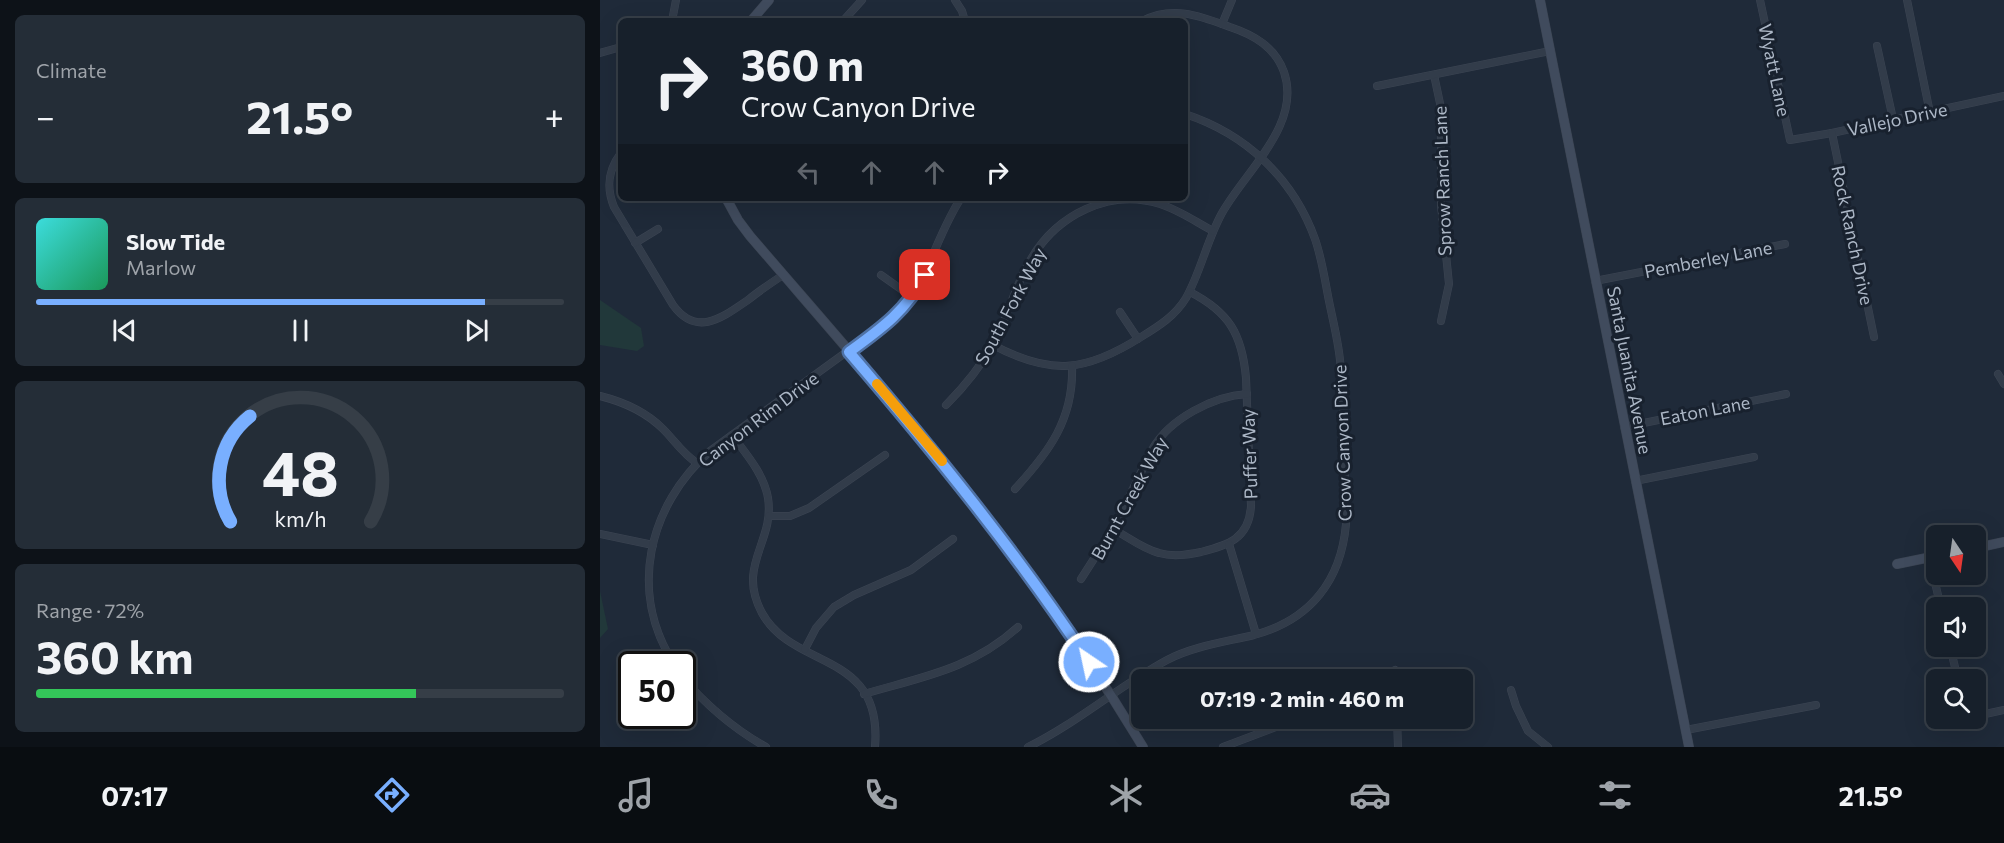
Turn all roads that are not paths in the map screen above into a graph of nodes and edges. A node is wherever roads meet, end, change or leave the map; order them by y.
1 (676, 0) edge
2 (769, 0) edge
3 (862, 0) edge
4 (955, 0) edge
5 (1232, 0) edge
6 (1540, 0) edge
7 (1760, 0) edge
8 (1907, 0) edge
9 (673, 18) edge
10 (754, 18) edge
11 (846, 18) edge
12 (964, 18) edge
13 (1150, 18) edge
14 (1222, 24) junction
15 (1877, 46) dead end
16 (618, 48) edge
17 (1550, 51) junction
18 (600, 53) edge
19 (1434, 75) junction
20 (1377, 86) dead end
21 (2004, 96) edge
22 (1930, 113) junction
23 (1188, 115) edge
24 (1893, 119) junction
25 (1832, 133) junction
26 (1790, 140) joint
27 (1260, 156) junction
28 (618, 158) edge
29 (728, 201) edge
30 (959, 201) edge
31 (1113, 201) edge
32 (1150, 201) edge
33 (658, 229) dead end
34 (1213, 231) junction
35 (635, 243) junction
36 (1785, 244) dead end
37 (783, 274) junction
38 (881, 275) dead end
39 (1595, 281) junction
40 (1190, 292) junction
41 (912, 297) junction
42 (1120, 312) dead end
43 (1441, 321) dead end
44 (1874, 337) dead end
45 (1138, 339) junction
46 (993, 345) junction
47 (849, 352) junction
48 (1072, 366) junction
49 (1998, 374) dead end
50 (2004, 384) edge
51 (1247, 394) junction
52 (1786, 394) dead end
53 (600, 396) edge
54 (946, 405) dead end
55 (1624, 427) junction
56 (732, 435) junction
57 (885, 455) dead end
58 (1754, 457) dead end
59 (697, 463) junction
60 (1635, 481) junction
61 (1015, 489) dead end
62 (769, 516) junction
63 (1113, 529) junction
64 (600, 534) edge
65 (953, 539) dead end
66 (2004, 542) edge
67 (1229, 544) junction
68 (653, 545) junction
69 (1986, 546) edge
70 (1926, 558) edge
71 (1897, 564) dead end
72 (1081, 579) dead end
73 (1018, 627) dead end
74 (1256, 634) junction
75 (805, 649) junction
76 (667, 651) edge
77 (1511, 690) dead end
78 (696, 692) edge
79 (864, 694) junction
80 (1111, 695) junction
81 (1816, 705) dead end
82 (2004, 710) edge
83 (1986, 714) edge
84 (1271, 729) edge
85 (1397, 729) edge
86 (1686, 730) junction
87 (766, 747) edge
88 (875, 747) edge
89 (1028, 747) edge
90 (1143, 747) edge
91 (1223, 747) edge
92 (1398, 747) edge
93 (1548, 747) edge
94 (1689, 747) edge

1 - 9 street
2 - 10 street
3 - 11 street
4 - 12 street
5 - 14 street
6 - 17 street, Santa Juanita Avenue
7 - 26 street, Wyatt Lane
8 - 22 street
13 - 14 street
14 - 27 street
15 - 24 street
16 - 18 street
17 - 19 street
17 - 39 street, Santa Juanita Avenue
19 - 20 street
19 - 43 street, Sprow Ranch Lane
21 - 22 street, Vallejo Drive
22 - 24 street, Vallejo Drive
23 - 27 street, Crow Canyon Drive
24 - 25 street, Vallejo Drive
25 - 26 street, Vallejo Drive
25 - 44 street, Rock Ranch Drive
27 - 34 street
27 - 74 street, Crow Canyon Drive
28 - 35 street
29 - 37 street
30 - 41 street
31 - 46 street, South Fork Way
32 - 34 street, South Fork Way
33 - 35 street
34 - 40 street
35 - 37 street
36 - 39 street, Pemberley Lane
37 - 47 street
38 - 41 street
39 - 55 street, Santa Juanita Avenue
40 - 45 street
40 - 51 street, Puffer Way
41 - 47 street
42 - 45 street
45 - 48 street
46 - 48 street
46 - 54 street, South Fork Way
47 - 56 street, Canyon Rim Drive
47 - 80 street
48 - 61 street
49 - 50 street
51 - 63 street, Burnt Creek Way
51 - 67 street, Puffer Way
52 - 55 street, Eaton Lane
53 - 59 street
55 - 60 street, Santa Juanita Avenue
56 - 59 street, Canyon Rim Drive
56 - 62 street
57 - 62 street
58 - 60 street
59 - 68 street, Canyon Rim Drive
60 - 86 street, Santa Juanita Avenue
62 - 75 street
63 - 67 street
63 - 72 street, Burnt Creek Way
64 - 68 street
65 - 75 street
66 - 69 street
67 - 74 street
68 - 76 street, Canyon Rim Drive
70 - 71 street
73 - 79 street
74 - 80 street, Crow Canyon Drive
75 - 79 street
77 - 93 street
78 - 87 street
79 - 88 street
80 - 89 street
80 - 90 street
81 - 86 street
82 - 83 street
84 - 91 street
85 - 92 street
86 - 94 street, Santa Juanita Avenue

